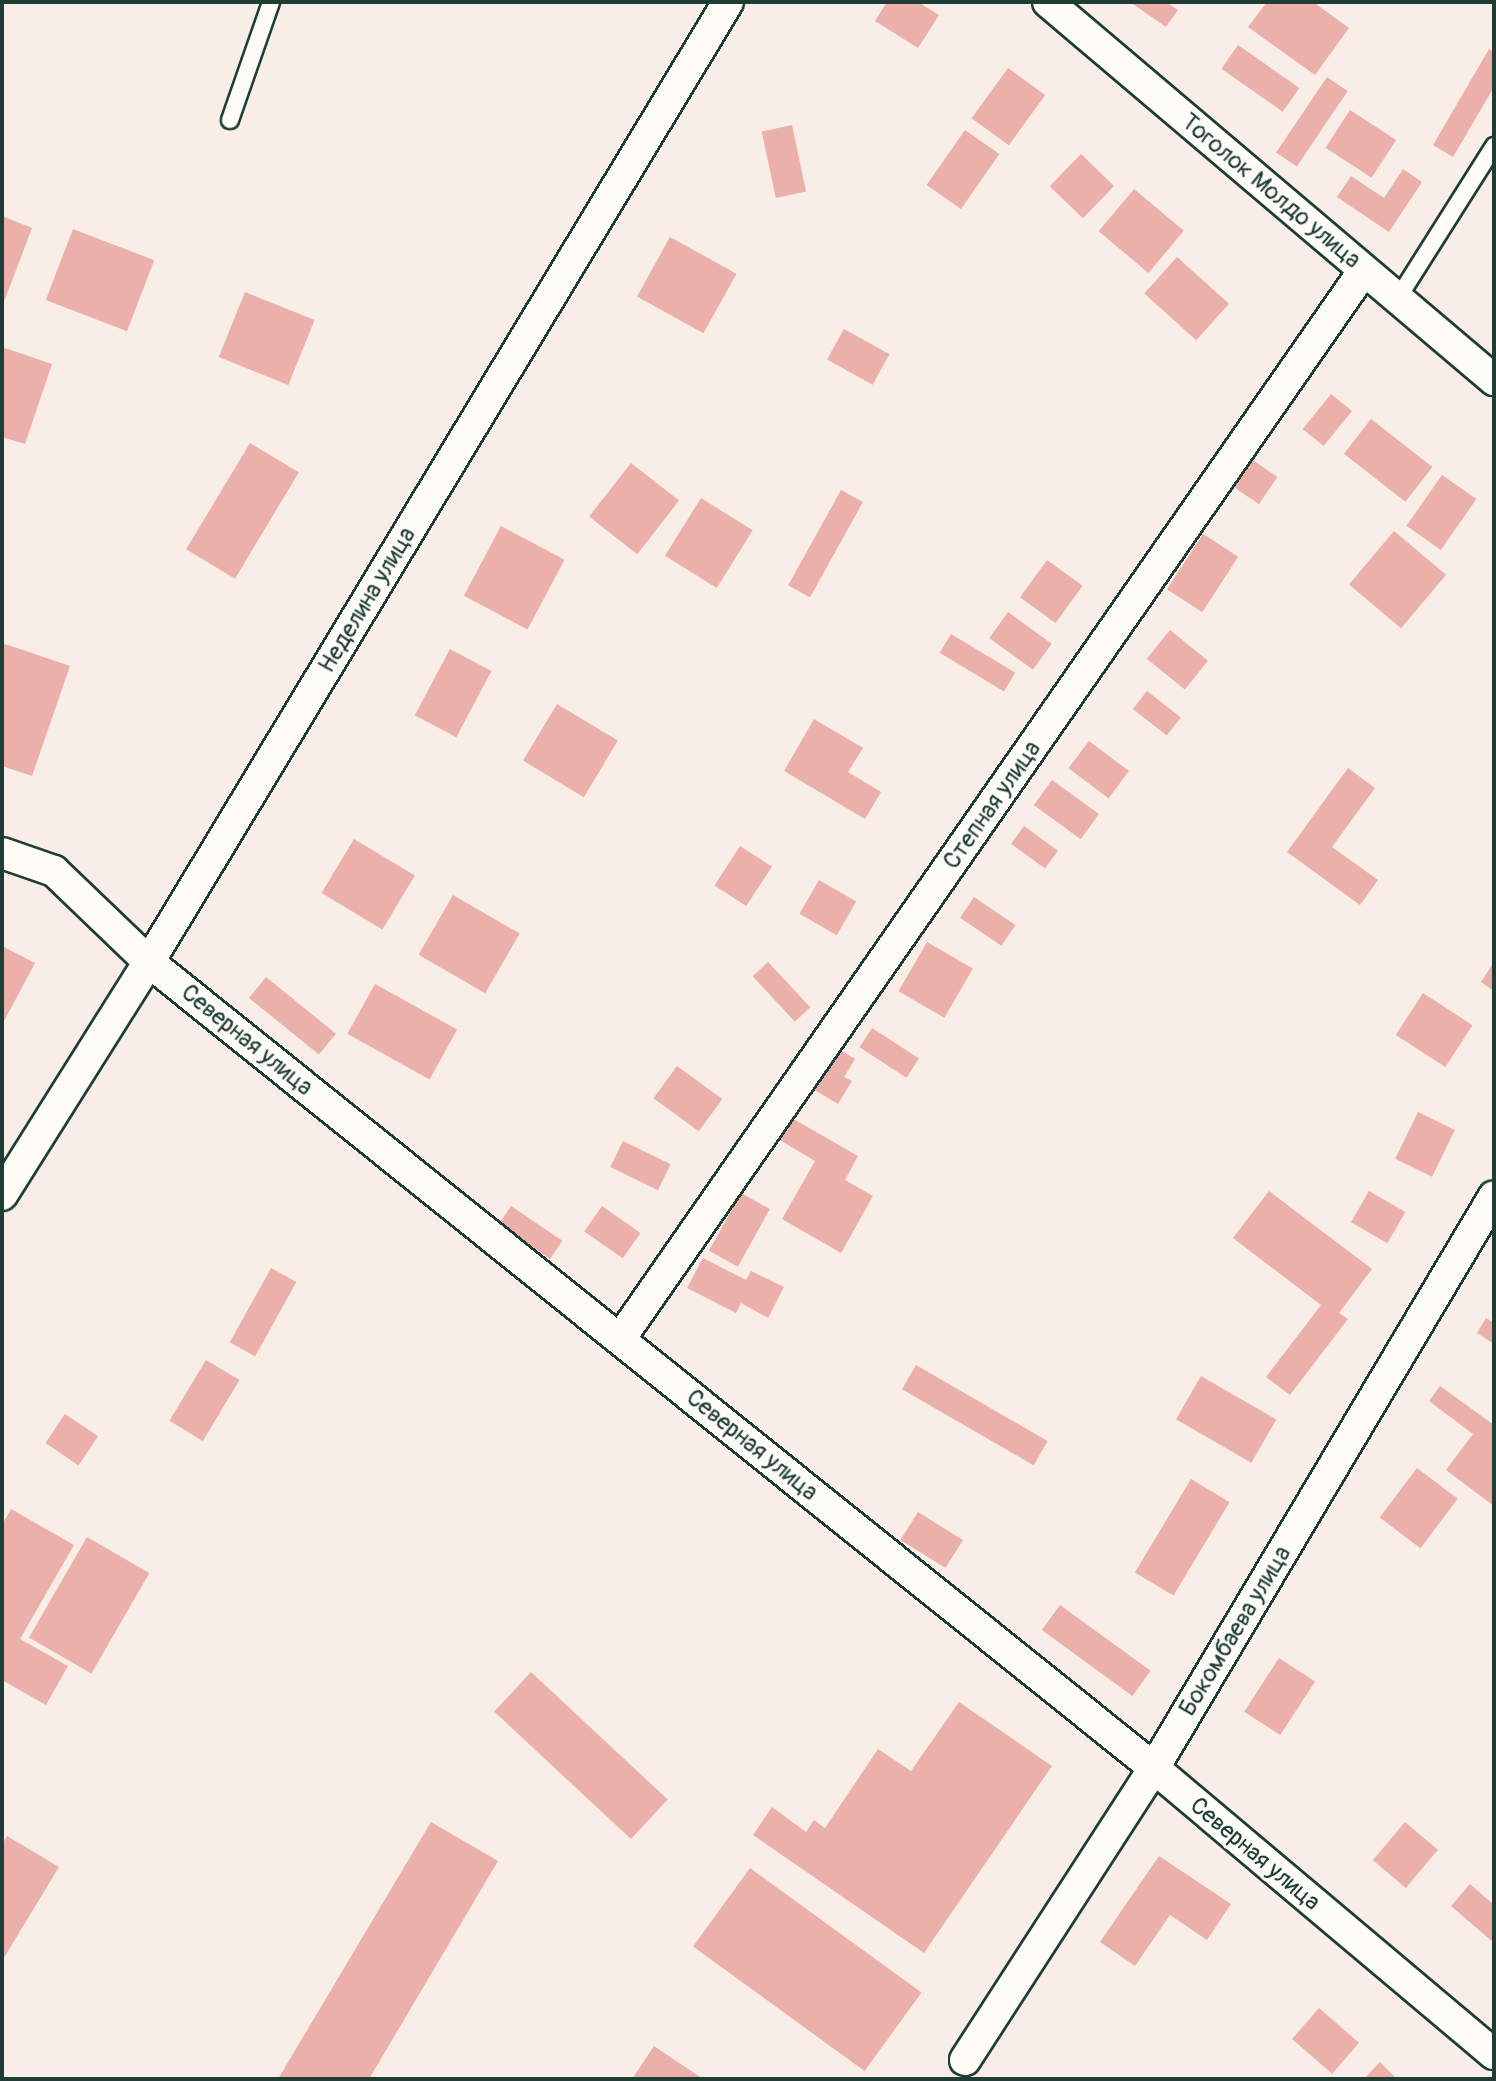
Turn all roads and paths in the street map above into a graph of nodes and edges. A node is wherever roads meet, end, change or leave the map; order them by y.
1 (271, 2) edge
2 (728, 2) edge
3 (1048, 2) edge
4 (230, 120) dead end
5 (1494, 146) edge
6 (1364, 270) junction
7 (1398, 298) junction
8 (1494, 380) edge
9 (2, 853) edge
10 (149, 962) junction
11 (2, 1195) edge
12 (1494, 1196) edge
13 (620, 1339) junction
14 (1154, 1768) junction
15 (1494, 2054) edge
16 (965, 2060) dead end

1 - 4 lane
2 - 10 street, Неделина улица
3 - 6 street, Тоголок Молдо улица
5 - 7 lane
6 - 7 street, Тоголок Молдо улица
6 - 13 street, Степная улица
7 - 8 street, Тоголок Молдо улица
9 - 10 street, Северная улица
10 - 11 street, Неделина улица
10 - 13 street, Северная улица
12 - 14 street, Бокомбаева улица
13 - 14 street, Северная улица
14 - 15 street, Северная улица
14 - 16 street, Бокомбаева улица

